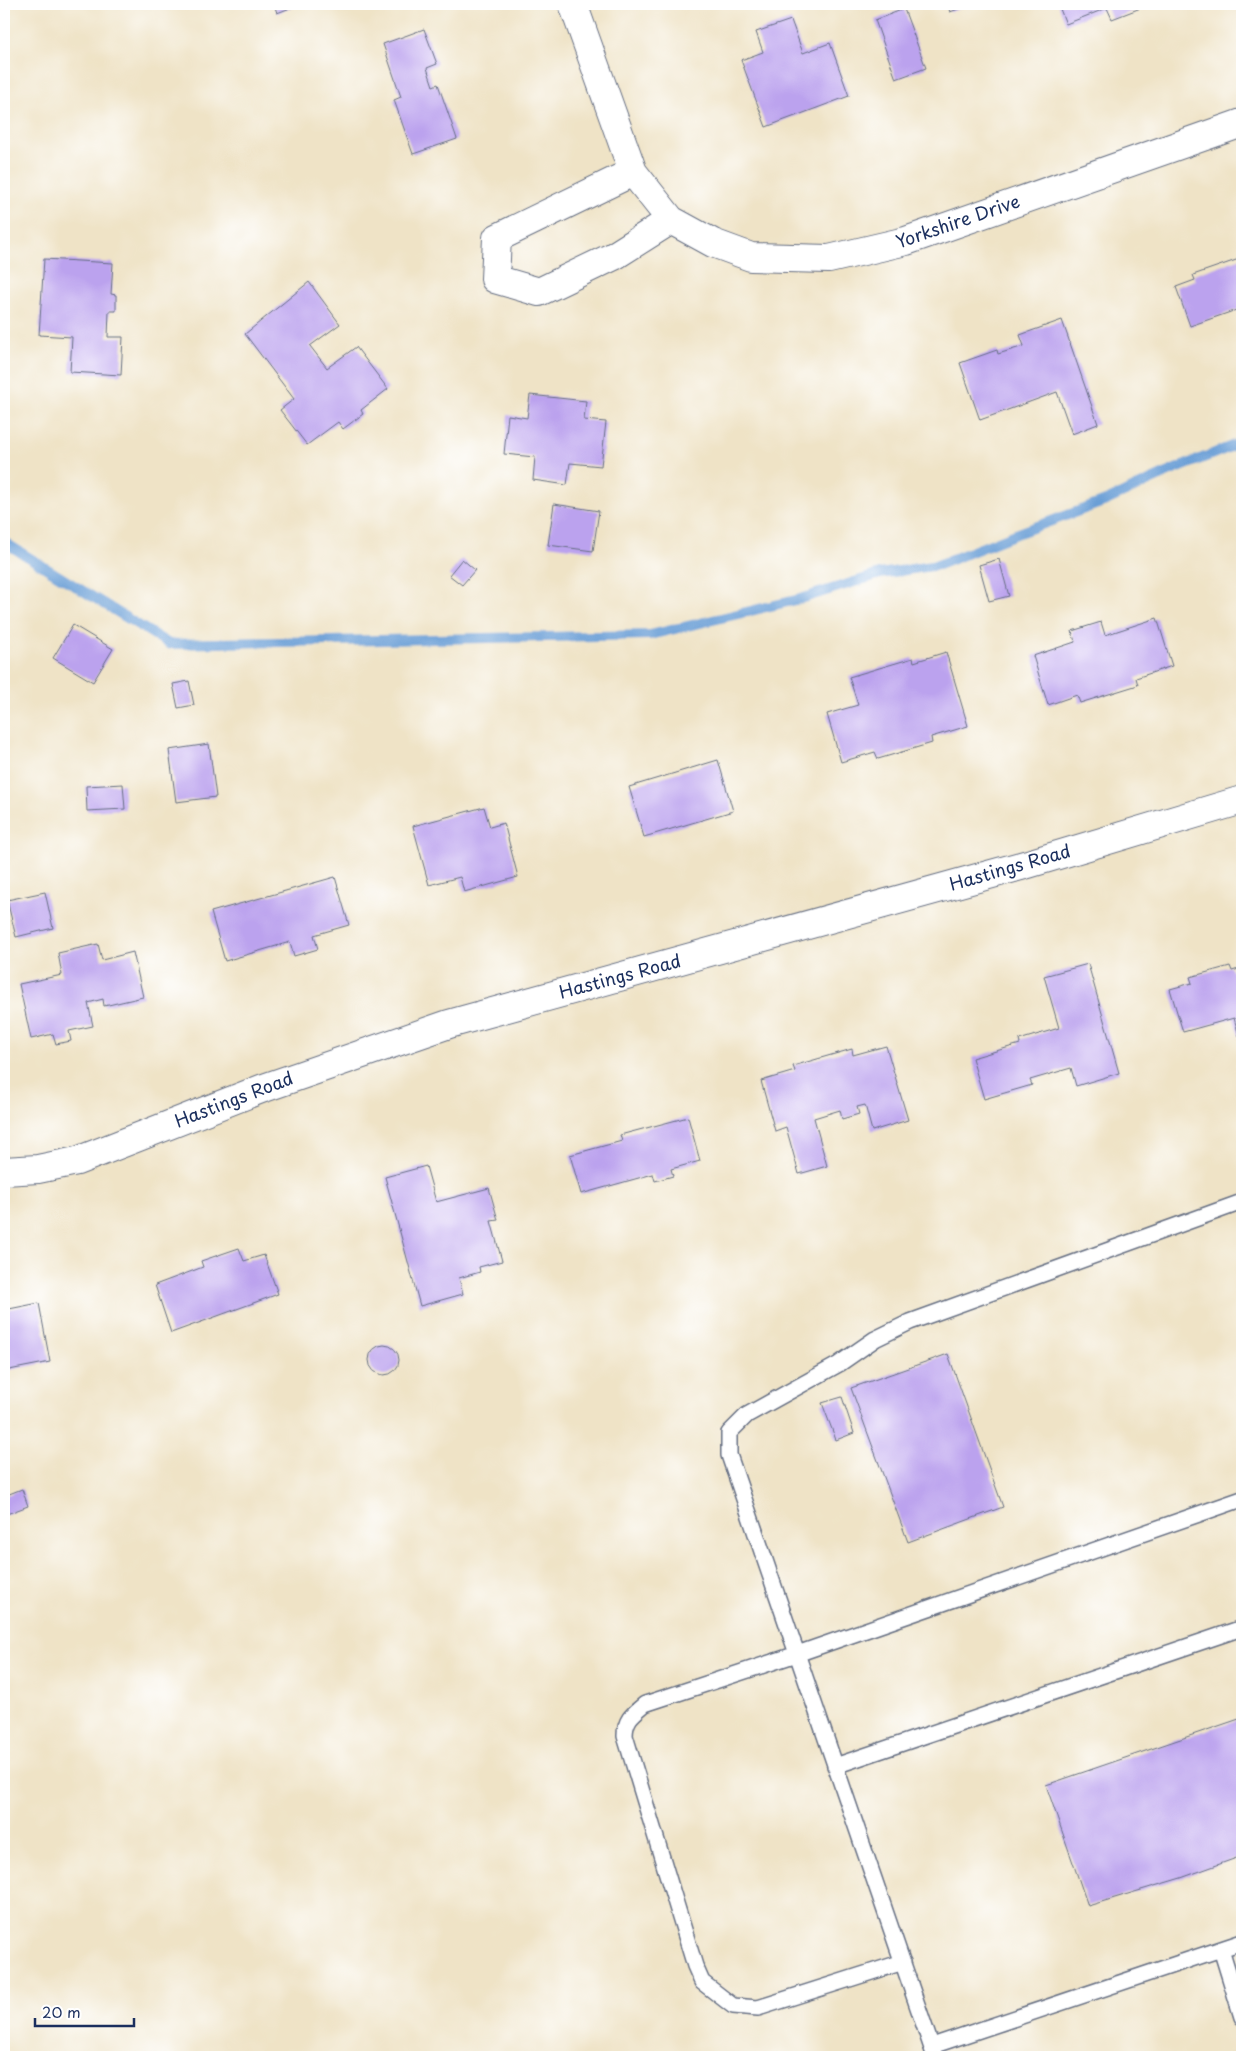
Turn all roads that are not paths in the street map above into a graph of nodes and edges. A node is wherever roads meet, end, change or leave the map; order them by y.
1 (573, 4) edge
2 (1242, 123) edge
3 (633, 172) junction
4 (671, 220) junction
5 (1242, 800) edge
6 (4, 1171) edge
7 (1241, 1205) edge
8 (1242, 1499) edge
9 (1242, 1628) edge
10 (797, 1654) junction
11 (835, 1766) junction
12 (1242, 1942) edge
13 (1221, 1949) junction
14 (903, 1962) junction
15 (1242, 2017) edge
16 (933, 2052) edge

1 - 3 street, Yorkshire Drive
2 - 4 street, Yorkshire Drive
3 - 4 street, Yorkshire Drive
3 - 4 street
5 - 6 street, Hastings Road
7 - 10 lane
8 - 10 lane
9 - 11 lane
10 - 11 lane
10 - 14 lane
11 - 14 lane
12 - 13 lane
13 - 15 lane
13 - 16 lane
14 - 16 lane

